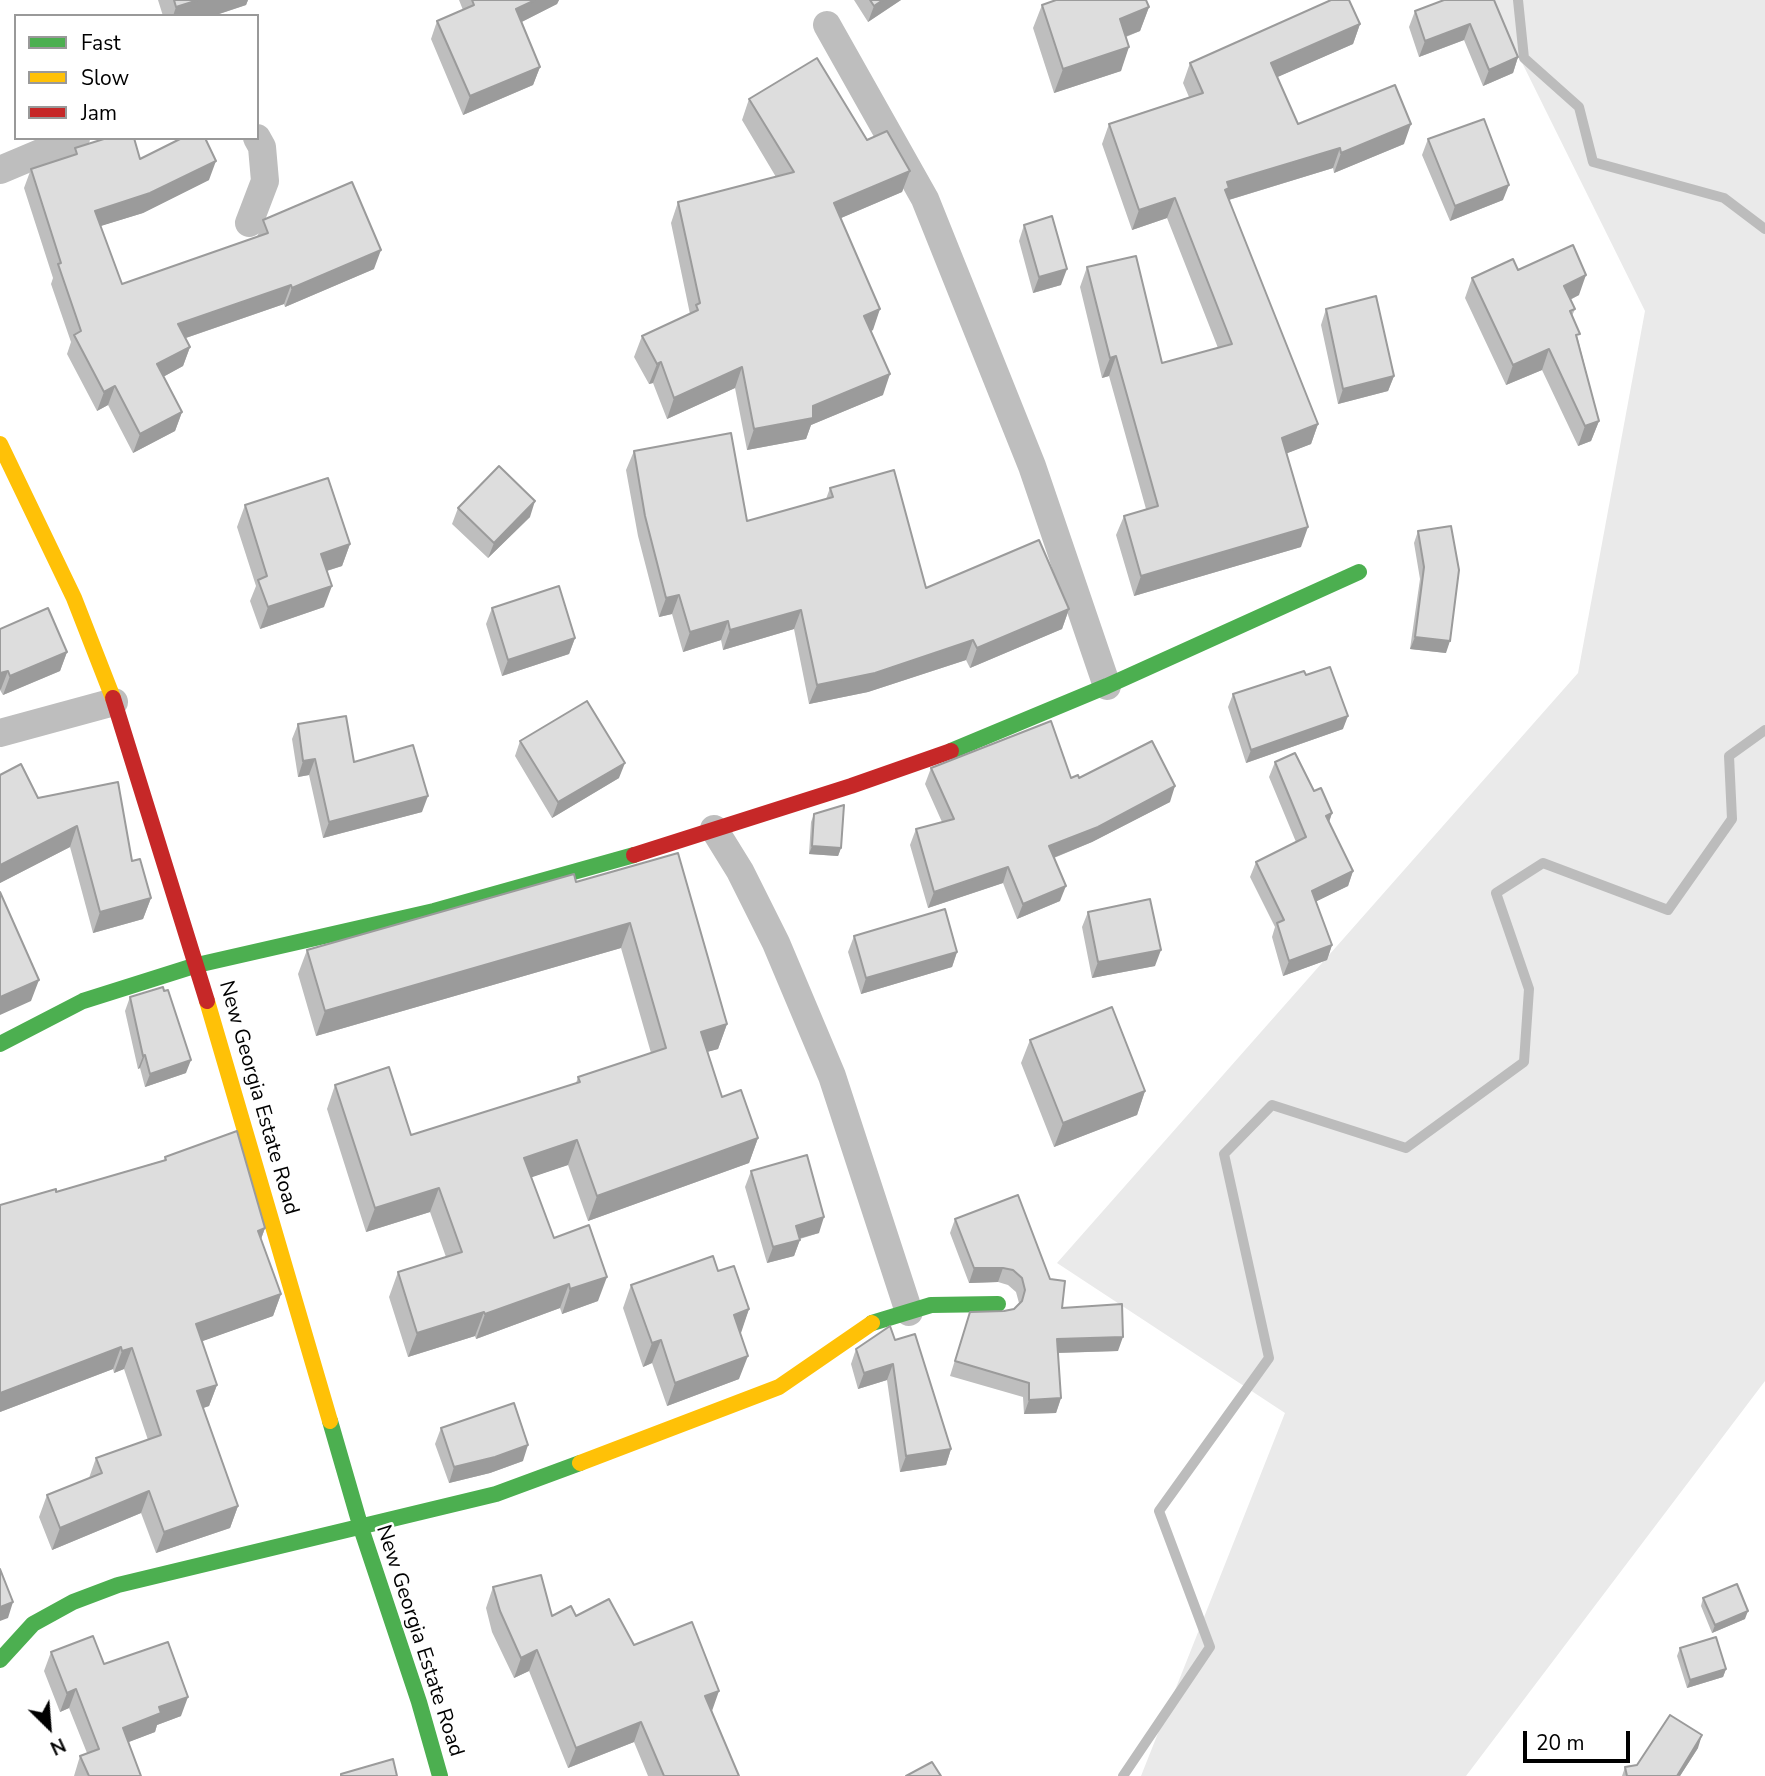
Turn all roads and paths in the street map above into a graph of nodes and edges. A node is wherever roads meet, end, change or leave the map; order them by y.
1 (827, 25) dead end
2 (71, 140) edge
3 (258, 140) edge
4 (0, 170) edge
5 (249, 223) dead end
6 (0, 444) edge
7 (1360, 572) dead end
8 (1107, 686) junction
9 (114, 702) junction
10 (0, 733) edge
11 (714, 828) junction
12 (197, 965) junction
13 (0, 1044) edge
14 (999, 1304) dead end
15 (909, 1311) junction
16 (361, 1528) junction
17 (0, 1661) edge
18 (440, 1776) edge

1 - 8 street
2 - 4 street
3 - 5 street
6 - 9 street, New Georgia Estate Road
7 - 8 street
8 - 11 street
9 - 10 street
9 - 12 street, New Georgia Estate Road
11 - 12 street
11 - 15 street
12 - 13 street
12 - 16 street, New Georgia Estate Road
14 - 15 street
15 - 16 street
16 - 17 street
16 - 18 street, New Georgia Estate Road

